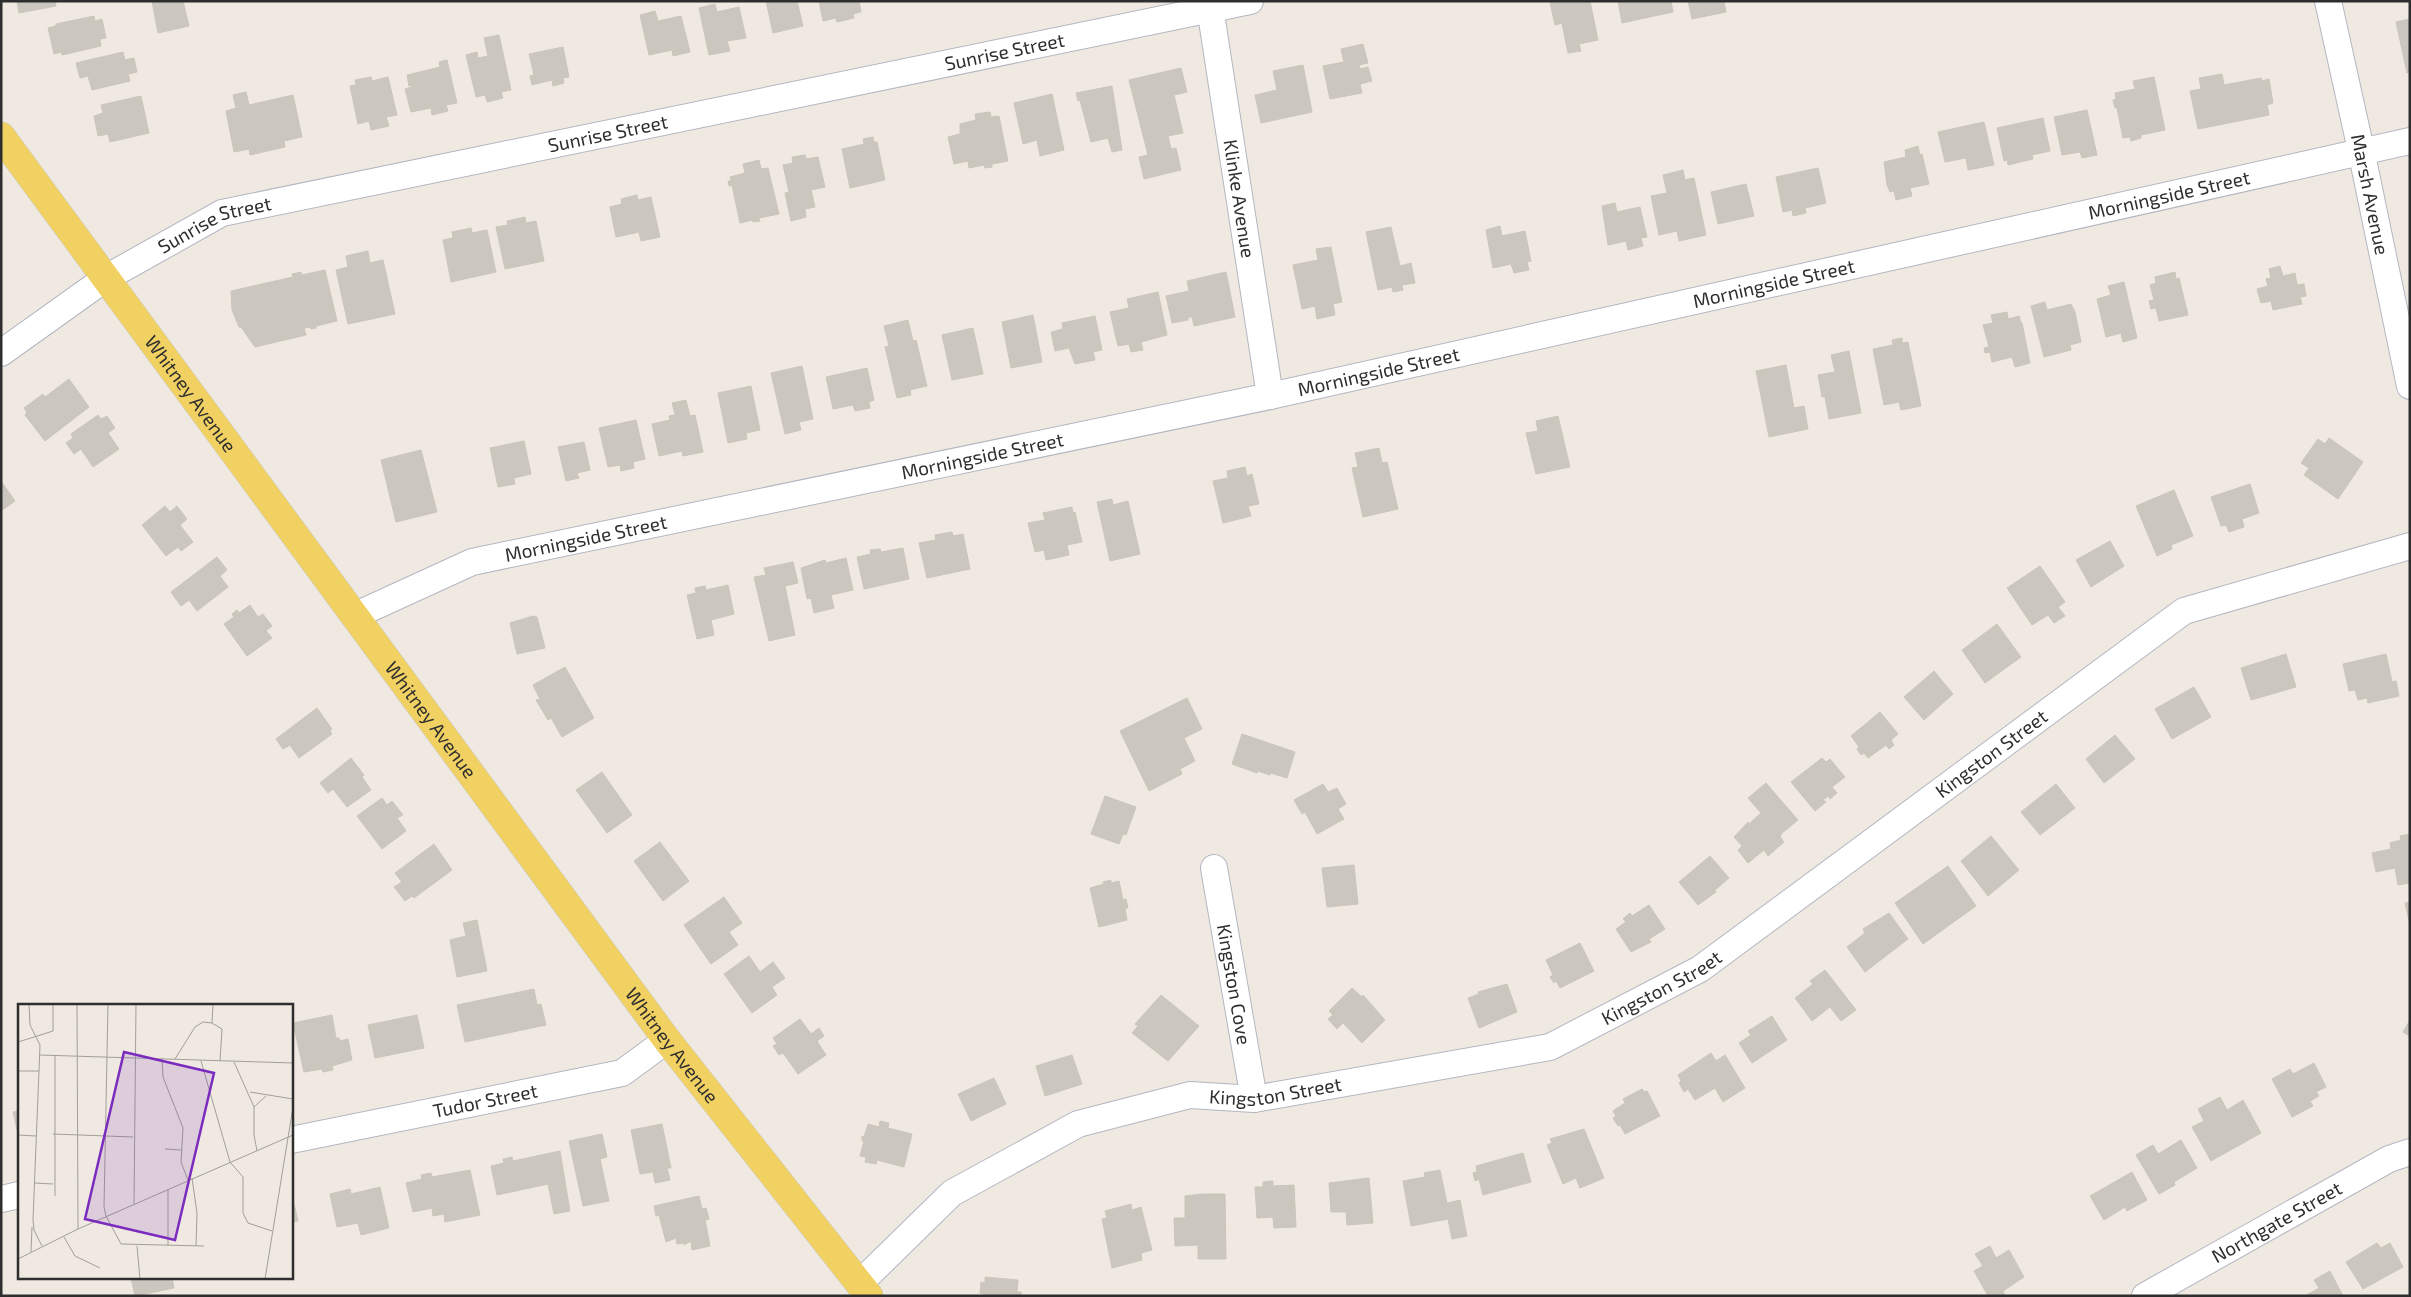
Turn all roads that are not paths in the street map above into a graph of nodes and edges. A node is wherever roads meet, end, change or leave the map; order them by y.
1 (1250, 1) edge
2 (2328, 1) edge
3 (1210, 6) edge
4 (1, 136) edge
5 (2410, 141) edge
6 (2362, 150) junction
7 (106, 278) junction
8 (1, 353) edge
9 (2410, 386) edge
10 (1270, 396) junction
11 (2410, 546) edge
12 (354, 616) junction
13 (1214, 868) dead end
14 (667, 1040) junction
15 (1254, 1099) junction
16 (292, 1140) edge
17 (2410, 1152) edge
18 (18, 1195) edge
19 (1, 1198) edge
20 (864, 1289) edge
21 (2145, 1296) edge

1 - 3 street, Sunrise Street
2 - 6 street, Marsh Avenue
3 - 7 street, Sunrise Street
3 - 10 street, Klinke Avenue
4 - 7 main road, Whitney Avenue
5 - 6 street, Morningside Street
6 - 9 street, Marsh Avenue
6 - 10 street, Morningside Street
7 - 8 street, Sunrise Street
7 - 12 main road, Whitney Avenue
10 - 12 street, Morningside Street
11 - 15 street, Kingston Street
12 - 14 main road, Whitney Avenue
13 - 15 street, Kingston Cove
14 - 16 street, Tudor Street
14 - 20 main road, Whitney Avenue
15 - 20 street, Kingston Street
17 - 21 street, Northgate Street
18 - 19 street

